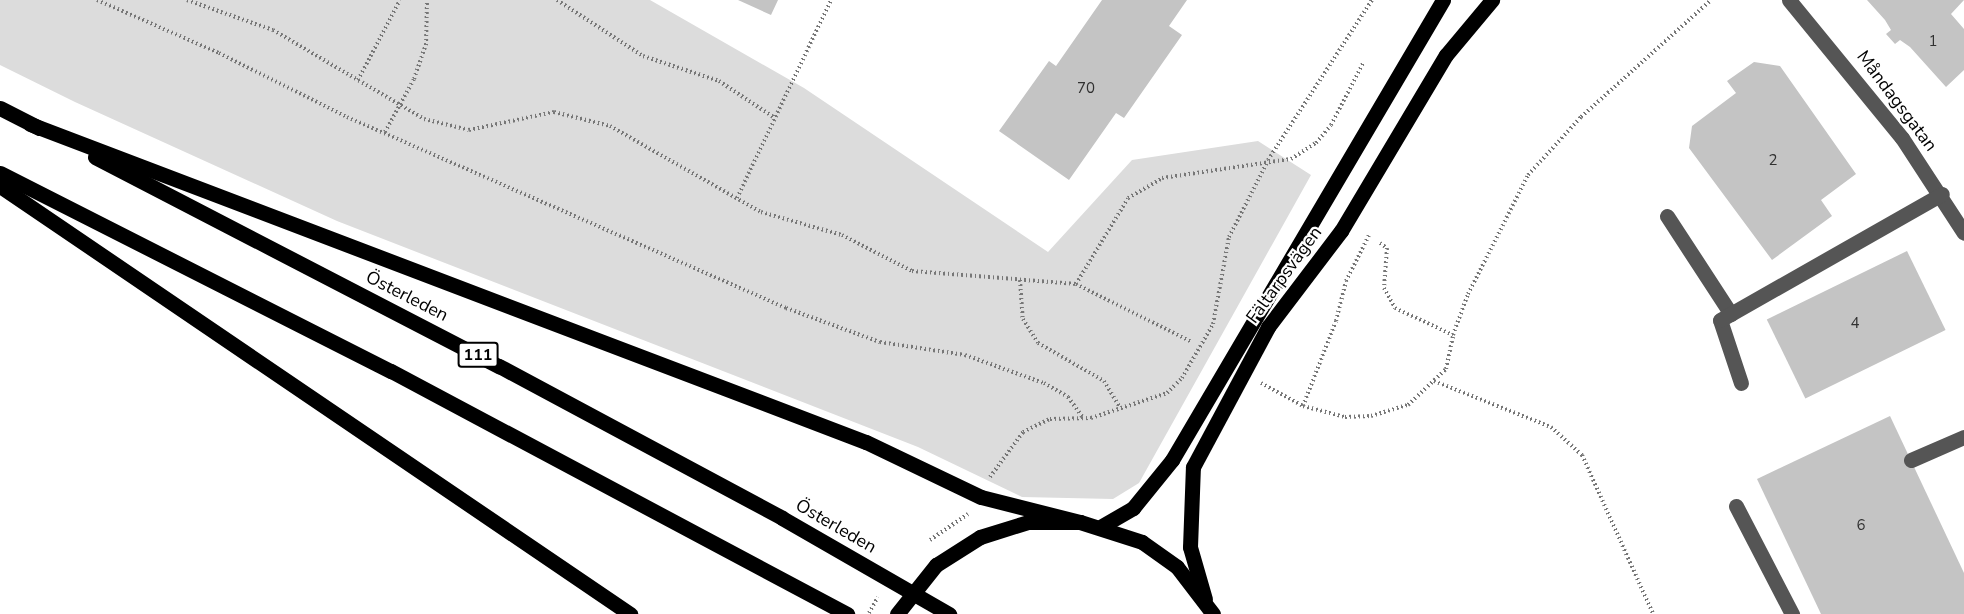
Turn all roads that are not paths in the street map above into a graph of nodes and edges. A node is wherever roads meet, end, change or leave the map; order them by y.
1 (1443, 0) edge
2 (1492, 0) edge
3 (1789, 0) edge
4 (0, 108) edge
5 (30, 124) junction
6 (0, 173) edge
7 (0, 186) edge
8 (1942, 194) junction
9 (1666, 216) dead end
10 (1964, 233) edge
11 (1731, 314) junction
12 (1741, 383) dead end
13 (1964, 437) edge
14 (1911, 460) dead end
15 (1736, 506) dead end
16 (1080, 522) junction
17 (1102, 526) junction
18 (1205, 599) junction
19 (630, 614) edge
20 (848, 614) edge
21 (897, 614) edge
22 (949, 614) edge
23 (1213, 614) edge
24 (1792, 614) edge

1 - 17 main road, Fältarpsvägen
2 - 18 main road, Fältarpsvägen
3 - 8 street, Måndagsgatan
4 - 5 main road, Österleden / 111
5 - 16 main road
5 - 22 main road, Österleden / 111
6 - 20 main road
7 - 19 main road
8 - 10 street, Måndagsgatan
8 - 11 street
9 - 11 street
11 - 12 street
13 - 14 street
15 - 24 street
16 - 17 main road
16 - 21 main road
17 - 18 main road
18 - 23 main road

